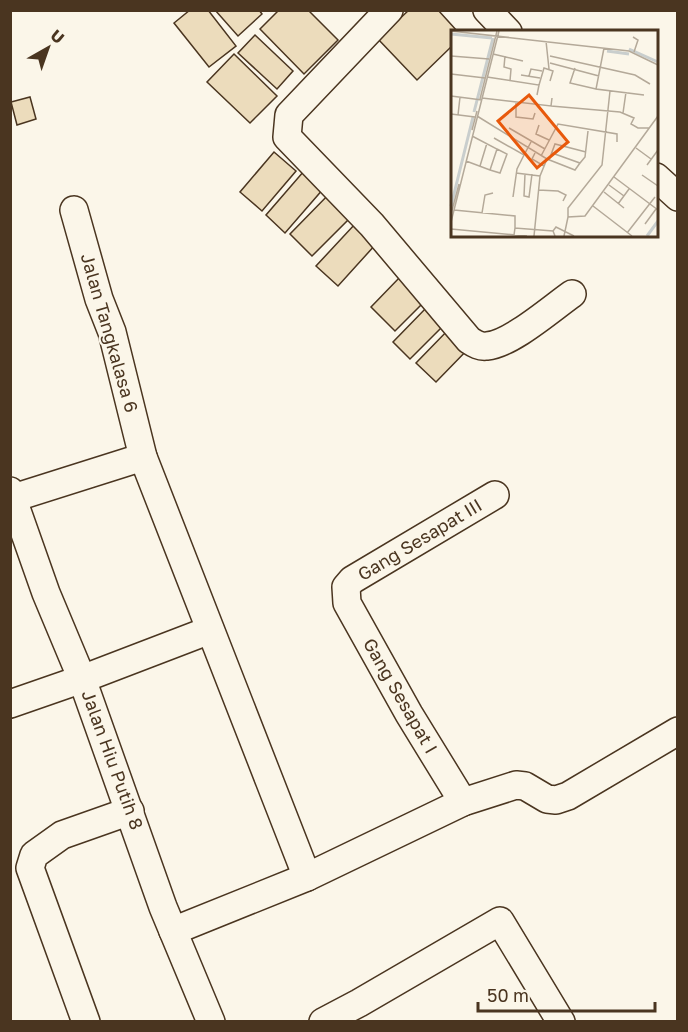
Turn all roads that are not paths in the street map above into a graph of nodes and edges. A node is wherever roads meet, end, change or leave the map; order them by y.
1 (389, 10) edge
2 (658, 178) edge
3 (678, 197) edge
4 (74, 210) dead end
5 (572, 294) dead end
6 (143, 457) junction
7 (495, 495) dead end
8 (11, 496) edge
9 (346, 587) joint
10 (210, 630) junction
11 (82, 679) junction
12 (10, 704) edge
13 (678, 731) edge
14 (463, 802) junction
15 (130, 811) junction
16 (307, 877) junction
17 (173, 931) junction
18 (364, 1012) edge
19 (86, 1022) edge
20 (212, 1022) edge
21 (322, 1022) edge
22 (561, 1022) edge

1 - 5 street
2 - 3 street
4 - 6 street, Jalan Tangkalasa 6
6 - 8 street, Jalan Hiu Putih 8
6 - 10 street, Jalan Tangkalasa 6
7 - 9 street, Gang Sesapat III
8 - 11 street, Jalan Hiu Putih 8
9 - 14 street, Gang Sesapat I
10 - 11 street
10 - 16 street, Jalan Tangkalasa 6
11 - 12 street
11 - 15 street, Jalan Hiu Putih 8
13 - 14 street
14 - 16 street
15 - 17 street, Jalan Hiu Putih 8
15 - 19 street
16 - 17 street
17 - 20 street, Jalan Hiu Putih 8
18 - 21 street
18 - 22 street

